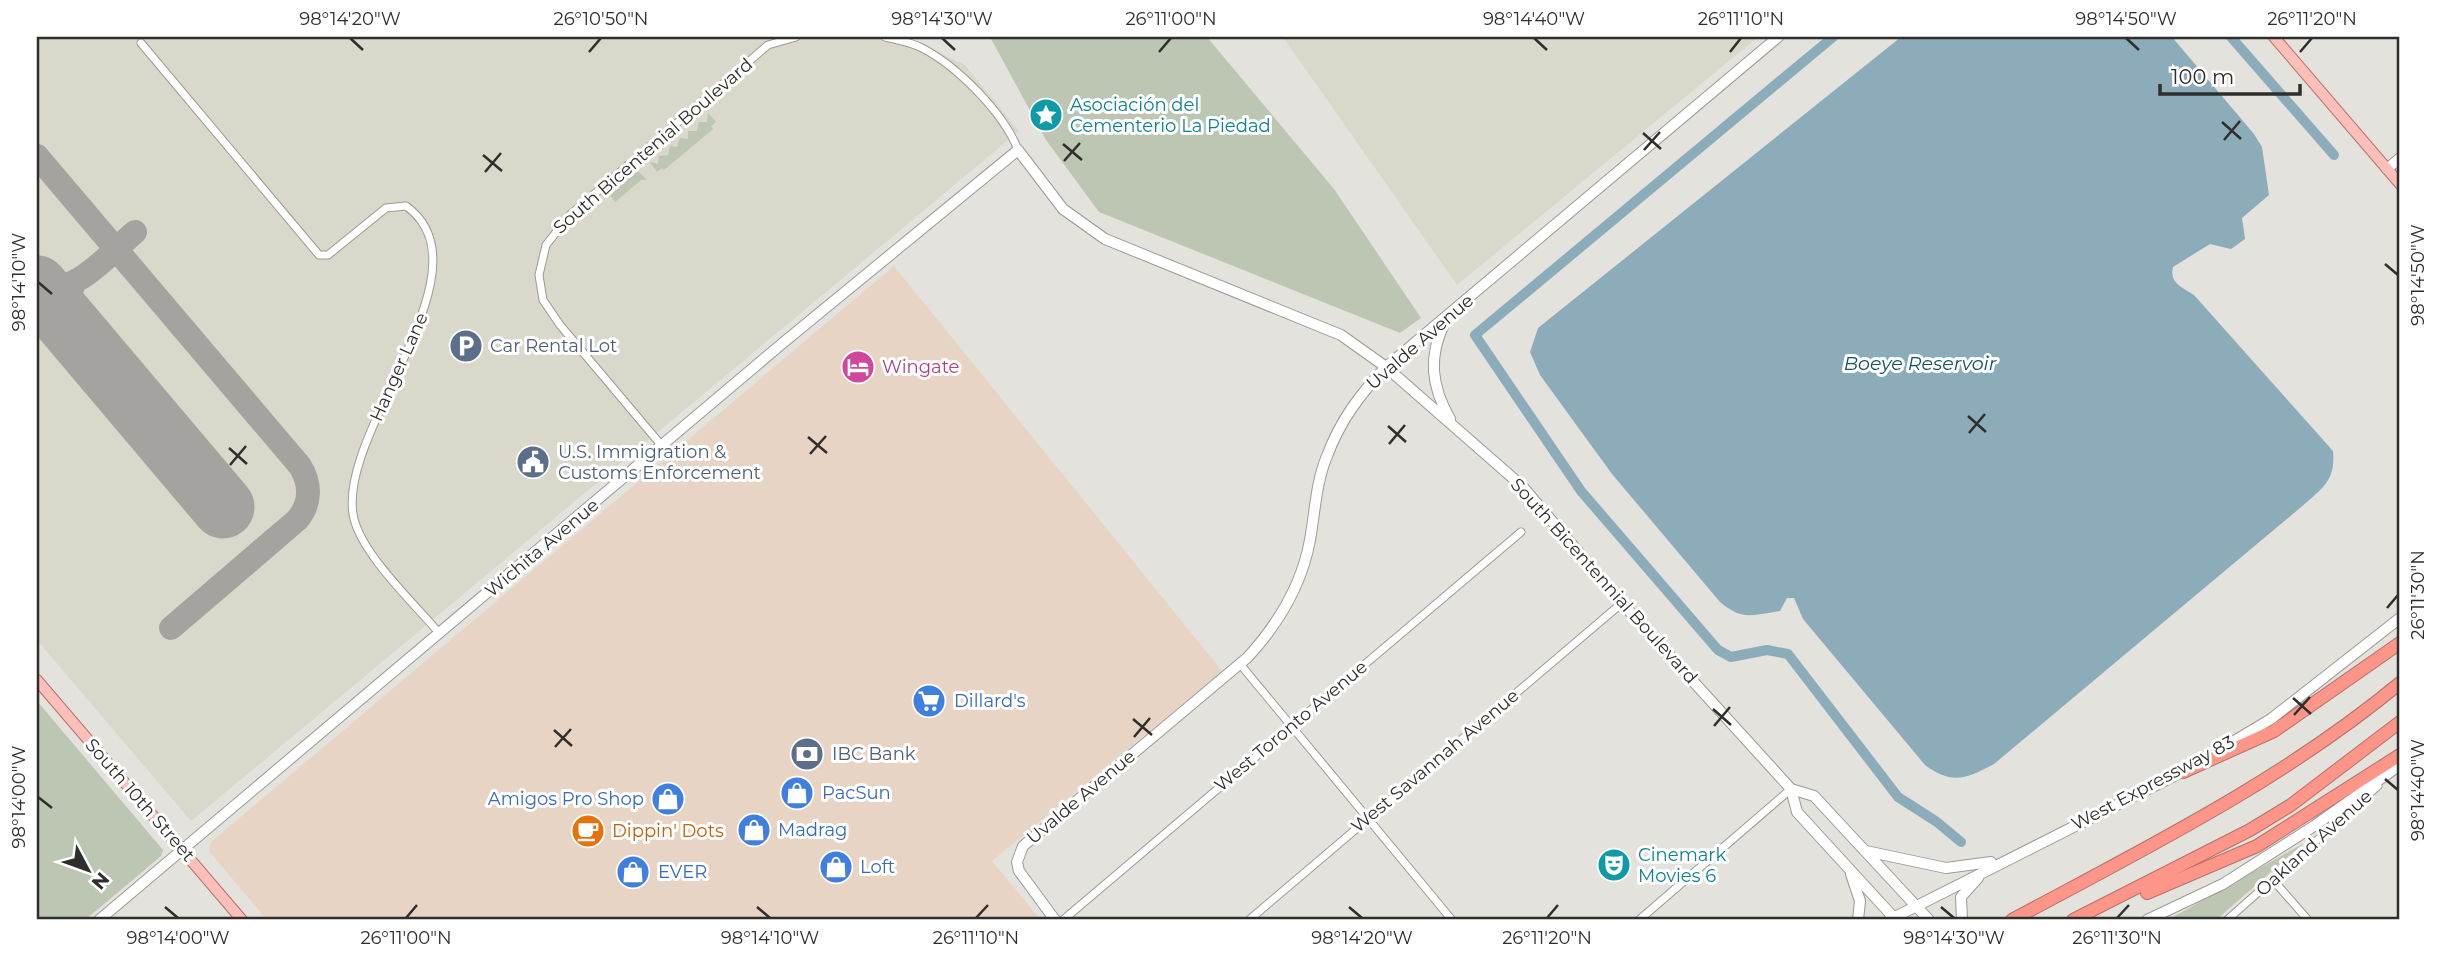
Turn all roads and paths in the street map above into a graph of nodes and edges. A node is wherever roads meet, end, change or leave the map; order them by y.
1 (796, 37) edge
2 (886, 37) edge
3 (1778, 37) edge
4 (2274, 37) edge
5 (141, 43) dead end
6 (1018, 150) junction
7 (2400, 158) edge
8 (2387, 169) junction
9 (2400, 184) edge
10 (1448, 317) junction
11 (1386, 367) junction
12 (1455, 427) junction
13 (663, 446) junction
14 (1521, 533) dead end
15 (1622, 603) junction
16 (2400, 618) edge
17 (441, 634) junction
18 (2400, 643) edge
19 (1240, 664) junction
20 (37, 680) edge
21 (2400, 682) edge
22 (2400, 722) edge
23 (1290, 726) junction
24 (2400, 755) edge
25 (2400, 765) edge
26 (2183, 772) junction
27 (1791, 789) junction
28 (1365, 819) junction
29 (183, 850) junction
30 (1866, 851) junction
31 (2004, 860) junction
32 (1849, 868) junction
33 (1987, 869) junction
34 (2274, 881) junction
35 (1915, 906) junction
36 (1892, 919) edge
37 (99, 920) edge
38 (242, 920) edge
39 (1055, 920) edge
40 (1063, 920) edge
41 (1250, 920) edge
42 (1452, 920) edge
43 (1639, 920) edge
44 (1858, 920) edge
45 (1929, 920) edge
46 (1962, 920) edge
47 (2012, 920) edge
48 (2074, 920) edge
49 (2147, 920) edge
50 (2227, 920) edge
51 (2308, 920) edge

1 - 13 street, South Bicentenial Boulevard
2 - 6 street
3 - 10 main road, Uvalde Avenue
4 - 8 main road
5 - 17 street, Hanger Lane
6 - 11 main road, South Bicentennial Boulevard
6 - 13 main road, Wichita Avenue
7 - 8 main road
8 - 9 main road
10 - 11 main road, Uvalde Avenue
10 - 12 main road
11 - 12 main road, South Bicentennial Boulevard
11 - 19 main road, Uvalde Avenue
12 - 15 main road, South Bicentennial Boulevard
13 - 17 main road, Wichita Avenue
14 - 23 street, West Toronto Avenue
15 - 27 main road, South Bicentennial Boulevard
15 - 28 street, West Savannah Avenue
16 - 26 main road, West Expressway 83
17 - 29 main road, Wichita Avenue
18 - 26 highway
19 - 23 street
19 - 39 main road, Uvalde Avenue
20 - 29 main road, South 10th Street
21 - 47 highway
22 - 48 highway
23 - 28 street
23 - 40 street, West Toronto Avenue
24 - 48 highway
25 - 34 street, Oakland Avenue
25 - 49 main road
26 - 31 main road, West Expressway 83
27 - 30 main road, South Bicentennial Boulevard
27 - 32 main road, South Bicentennial Boulevard
27 - 43 street
28 - 41 street, West Savannah Avenue
28 - 42 street
29 - 37 main road, Wichita Avenue
29 - 38 main road, South 10th Street
30 - 31 main road
30 - 35 main road, South Bicentennial Boulevard
31 - 33 main road, West Expressway 83
32 - 36 main road, South Bicentennial Boulevard
32 - 44 main road
33 - 35 main road, West Expressway 83
33 - 46 main road
34 - 50 street, Oakland Avenue
34 - 51 street
35 - 36 main road, West Expressway 83
35 - 45 main road, South Bicentennial Boulevard

